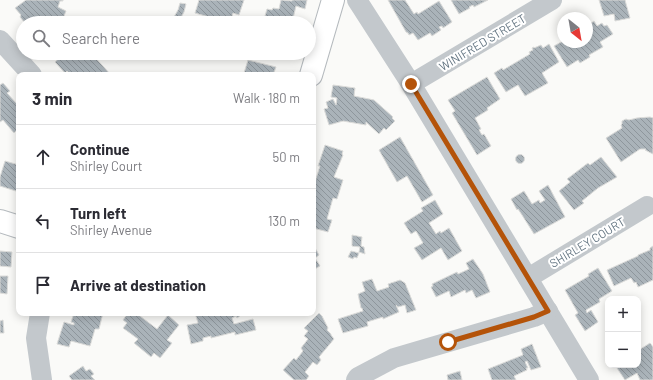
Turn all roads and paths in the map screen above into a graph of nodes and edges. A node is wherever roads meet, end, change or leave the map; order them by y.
1 (333, 0) edge
2 (357, 0) edge
3 (552, 0) edge
4 (0, 40) edge
5 (16, 58) edge
6 (316, 58) edge
7 (18, 60) edge
8 (315, 60) edge
9 (29, 72) edge
10 (312, 72) edge
11 (411, 84) junction
12 (647, 206) dead end
13 (0, 222) edge
14 (16, 226) edge
15 (528, 278) junction
16 (548, 311) junction
17 (40, 316) edge
18 (42, 380) edge
19 (356, 380) edge
20 (589, 380) edge

1 - 6 main road
2 - 11 street
3 - 11 street, WINIFRED STREET
4 - 5 street
7 - 9 street
8 - 10 main road
11 - 15 street
12 - 15 street, SHIRLEY COURT
13 - 14 main road
15 - 16 street
16 - 19 street
16 - 20 street
17 - 18 street

